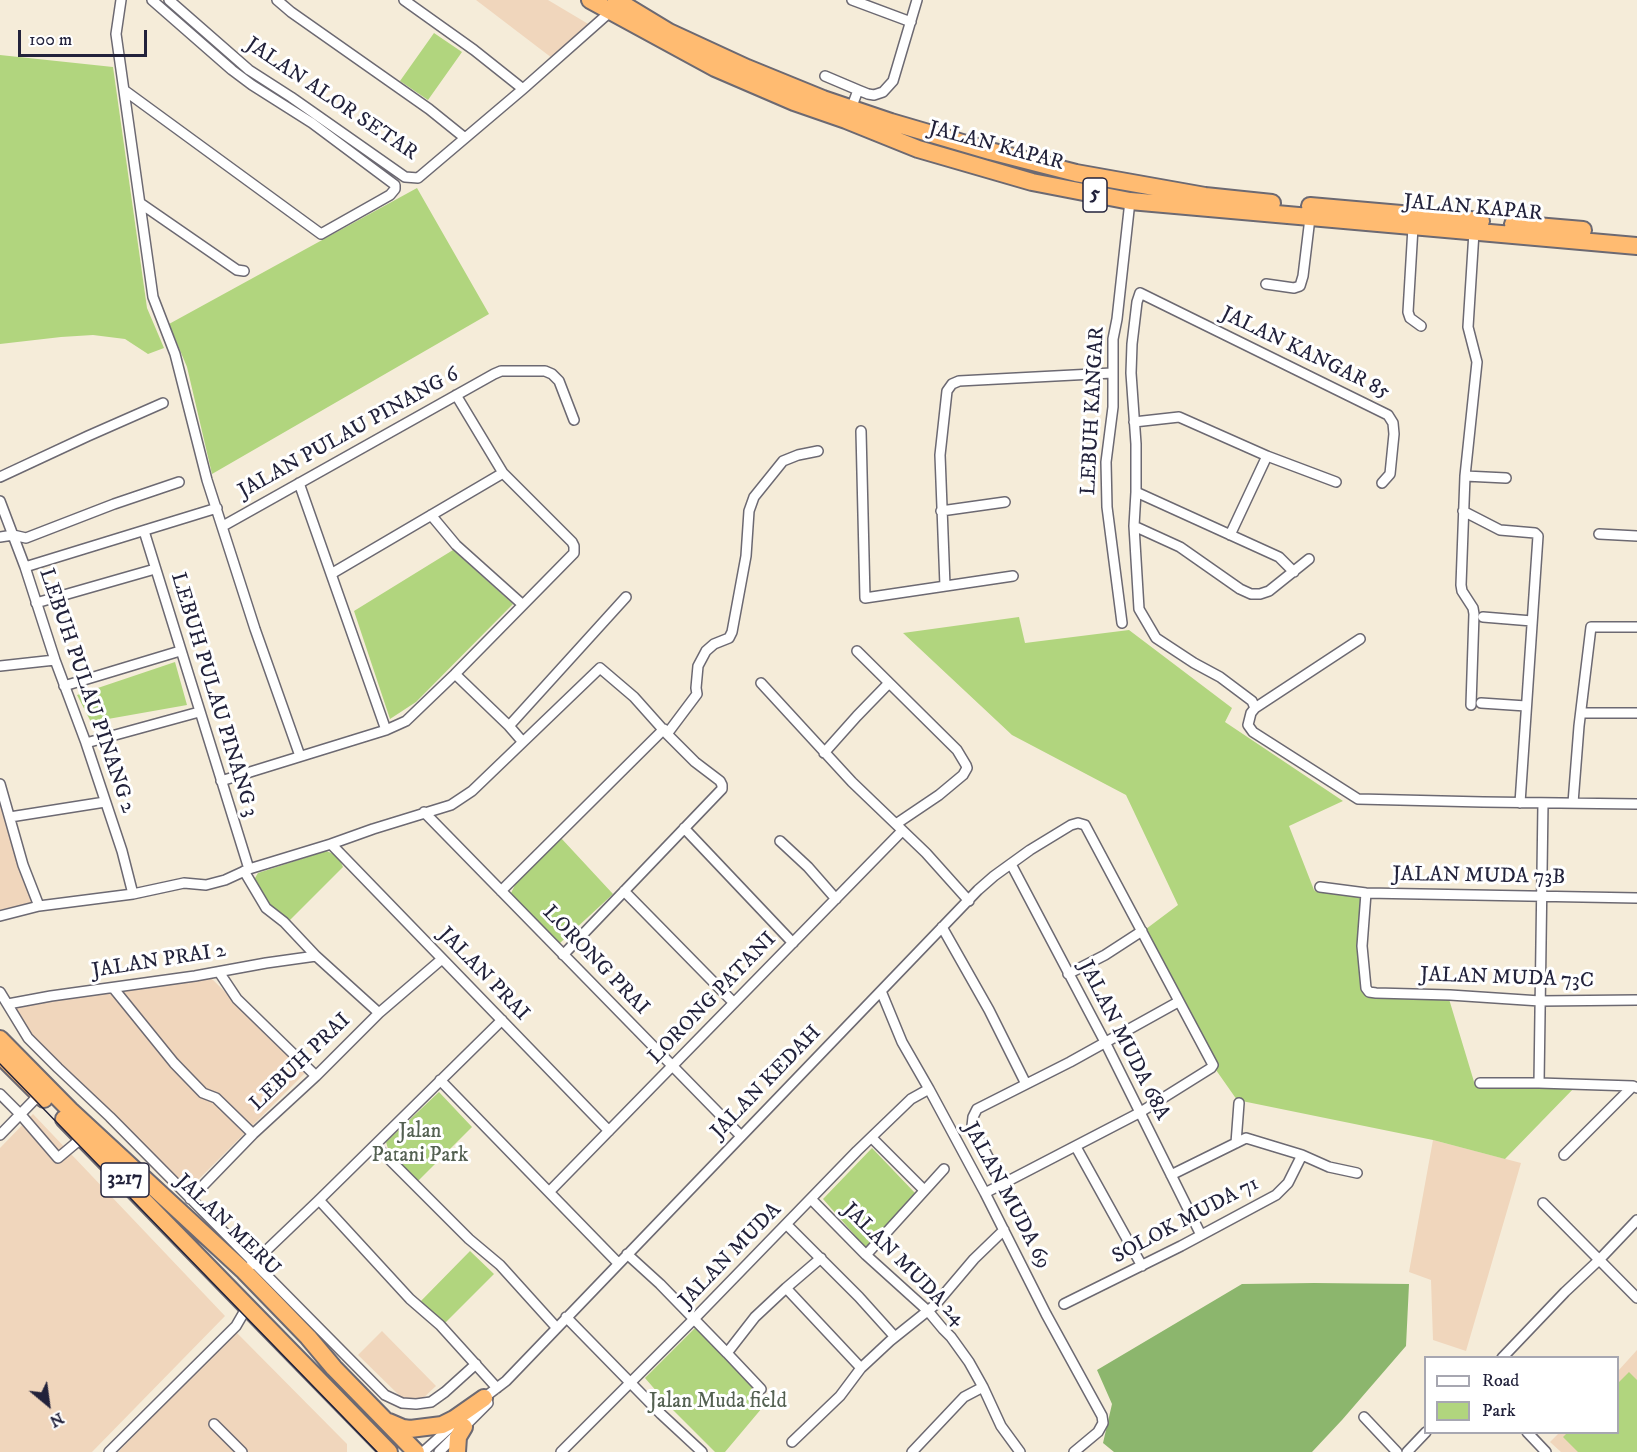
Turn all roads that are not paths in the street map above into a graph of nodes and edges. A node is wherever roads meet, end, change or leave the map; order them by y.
1 (121, 0) edge
2 (152, 0) edge
3 (169, 0) edge
4 (277, 0) edge
5 (404, 0) edge
6 (590, 0) edge
7 (852, 0) edge
8 (917, 0) edge
9 (613, 6) edge
10 (911, 22) junction
11 (825, 76) dead end
12 (524, 89) junction
13 (124, 90) junction
14 (858, 90) junction
15 (851, 109) junction
16 (465, 138) junction
17 (1130, 201) junction
18 (140, 203) junction
19 (1310, 218) junction
20 (1413, 227) junction
21 (1474, 232) junction
22 (1637, 234) edge
23 (1637, 246) edge
24 (244, 271) dead end
25 (1266, 284) dead end
26 (1140, 293) junction
27 (1120, 295) junction
28 (1421, 326) dead end
29 (1112, 373) junction
30 (456, 395) junction
31 (163, 404) dead end
32 (574, 420) dead end
33 (1134, 422) junction
34 (861, 431) dead end
35 (818, 451) dead end
36 (1267, 456) junction
37 (503, 473) junction
38 (1465, 476) junction
39 (0, 477) edge
40 (1506, 478) dead end
41 (179, 482) dead end
42 (1336, 482) dead end
43 (299, 483) junction
44 (1382, 483) dead end
45 (1136, 492) junction
46 (0, 501) edge
47 (1005, 502) dead end
48 (217, 508) junction
49 (941, 511) junction
50 (1464, 511) junction
51 (431, 515) junction
52 (223, 526) junction
53 (1134, 526) junction
54 (144, 531) junction
55 (1599, 534) dead end
56 (13, 535) junction
57 (1230, 535) junction
58 (1637, 536) edge
59 (0, 537) edge
60 (1309, 559) dead end
61 (25, 567) junction
62 (155, 569) junction
63 (1294, 572) junction
64 (331, 574) junction
65 (1013, 576) dead end
66 (945, 586) junction
67 (626, 597) dead end
68 (36, 603) junction
69 (523, 605) junction
70 (1483, 617) dead end
71 (1532, 621) junction
72 (1122, 623) dead end
73 (1637, 627) edge
74 (1360, 639) dead end
75 (180, 651) junction
76 (857, 651) dead end
77 (55, 660) junction
78 (0, 666) edge
79 (455, 674) junction
80 (761, 683) dead end
81 (889, 683) junction
82 (64, 686) junction
83 (1526, 706) junction
84 (1255, 708) junction
85 (199, 712) junction
86 (1581, 713) junction
87 (1637, 713) edge
88 (509, 726) junction
89 (386, 730) junction
90 (666, 732) junction
91 (522, 741) junction
92 (86, 743) junction
93 (824, 753) junction
94 (300, 756) junction
95 (221, 781) junction
96 (0, 784) edge
97 (105, 802) junction
98 (1520, 803) junction
99 (1543, 803) junction
100 (1573, 803) junction
101 (1637, 804) edge
102 (424, 812) junction
103 (10, 817) junction
104 (684, 828) junction
105 (899, 828) junction
106 (780, 841) dead end
107 (331, 844) junction
108 (1011, 864) junction
109 (247, 870) junction
110 (1320, 887) dead end
111 (501, 891) junction
112 (624, 891) junction
113 (1366, 893) junction
114 (134, 894) junction
115 (1542, 896) junction
116 (1637, 898) edge
117 (836, 899) junction
118 (969, 900) junction
119 (39, 906) junction
120 (0, 916) edge
121 (942, 927) junction
122 (1142, 931) junction
123 (793, 943) junction
124 (563, 955) junction
125 (316, 956) junction
126 (442, 958) junction
127 (219, 972) junction
128 (1068, 974) junction
129 (114, 988) junction
130 (881, 991) junction
131 (0, 992) edge
132 (1637, 1000) edge
133 (1540, 1001) junction
134 (1178, 1002) junction
135 (734, 1003) junction
136 (8, 1004) junction
137 (379, 1012) junction
138 (502, 1020) junction
139 (0, 1039) edge
140 (1105, 1042) junction
141 (0, 1055) edge
142 (673, 1066) junction
143 (315, 1076) junction
144 (440, 1080) junction
145 (1480, 1083) dead end
146 (1539, 1083) junction
147 (1026, 1084) junction
148 (1635, 1087) edge
149 (929, 1089) junction
150 (0, 1094) edge
151 (39, 1095) junction
152 (1239, 1103) dead end
153 (1139, 1113) junction
154 (21, 1114) junction
155 (609, 1131) junction
156 (253, 1134) junction
157 (0, 1135) edge
158 (741, 1136) junction
159 (83, 1137) junction
160 (872, 1138) junction
161 (1236, 1143) junction
162 (375, 1144) junction
163 (1076, 1147) junction
164 (1302, 1155) junction
165 (1564, 1155) dead end
166 (159, 1166) junction
167 (944, 1168) dead end
168 (1357, 1173) dead end
169 (1171, 1175) junction
170 (147, 1182) junction
171 (1002, 1184) junction
172 (924, 1190) junction
173 (549, 1192) junction
174 (985, 1193) junction
175 (190, 1198) junction
176 (811, 1199) junction
177 (319, 1200) junction
178 (1543, 1203) dead end
179 (173, 1205) junction
180 (1637, 1220) edge
181 (787, 1225) junction
182 (1004, 1230) junction
183 (1201, 1234) junction
184 (627, 1254) junction
185 (866, 1255) junction
186 (821, 1258) junction
187 (1599, 1260) junction
188 (618, 1263) junction
189 (1142, 1266) junction
190 (249, 1267) junction
191 (786, 1288) junction
192 (1637, 1298) edge
193 (1067, 1303) dead end
194 (247, 1307) junction
195 (928, 1311) junction
196 (566, 1317) junction
197 (693, 1320) junction
198 (556, 1327) junction
199 (895, 1337) junction
200 (727, 1353) junction
201 (1504, 1356) edge
202 (476, 1364) junction
203 (861, 1368) junction
204 (630, 1382) junction
205 (983, 1387) junction
206 (761, 1389) dead end
207 (490, 1393) junction
208 (364, 1398) junction
209 (1364, 1417) dead end
210 (214, 1424) dead end
211 (464, 1427) junction
212 (371, 1434) junction
213 (1424, 1434) edge
214 (1529, 1434) edge
215 (792, 1442) dead end
216 (1082, 1444) junction
217 (918, 1450) edge
218 (1542, 1450) edge
219 (109, 1452) edge
220 (242, 1452) edge
221 (372, 1452) edge
222 (389, 1452) edge
223 (416, 1452) edge
224 (423, 1452) edge
225 (439, 1452) edge
226 (457, 1452) edge
227 (561, 1452) edge
228 (702, 1452) edge
229 (1020, 1452) edge
230 (1074, 1452) edge
231 (1089, 1452) edge
232 (1397, 1452) edge
233 (1407, 1452) edge

1 - 13 street
2 - 13 street
3 - 16 street, JALAN ALOR SETAR
4 - 16 street
5 - 12 street
6 - 9 highway, JALAN KAPAR / 5
7 - 10 street
8 - 10 street
9 - 12 street, JALAN ALOR SETAR
9 - 15 highway, JALAN KAPAR / 5
9 - 17 highway, JALAN KAPAR / 5
10 - 14 street
11 - 14 street
12 - 16 street, JALAN ALOR SETAR
13 - 18 street
14 - 15 street
15 - 22 highway, JALAN KAPAR / 5
17 - 19 highway, JALAN KAPAR / 5
17 - 27 street, LEBUH KANGAR
18 - 24 street
18 - 48 street
19 - 20 highway, JALAN KAPAR / 5
19 - 25 street
20 - 21 highway, JALAN KAPAR / 5
20 - 28 street
21 - 23 highway, JALAN KAPAR / 5
21 - 38 street
26 - 27 street
26 - 33 street
26 - 44 street, JALAN KANGAR 85
27 - 29 street, LEBUH KANGAR
29 - 49 street
29 - 72 street, LEBUH KANGAR
30 - 32 street, JALAN PULAU PINANG 6
30 - 37 street
30 - 43 street, JALAN PULAU PINANG 6
31 - 39 street
33 - 36 street
33 - 45 street
34 - 66 street
35 - 90 street
36 - 42 street
36 - 57 street
37 - 51 street
37 - 69 street
38 - 40 street
38 - 50 street
41 - 56 street
43 - 52 street, JALAN PULAU PINANG 6
43 - 64 street
45 - 53 street
45 - 57 street
46 - 56 street, LEBUH PULAU PINANG 2
47 - 49 street
48 - 52 street
48 - 54 street
49 - 66 street
50 - 71 street
50 - 83 street
51 - 64 street
51 - 69 street
52 - 94 street
53 - 63 street
53 - 84 street
54 - 61 street
54 - 62 street, LEBUH PULAU PINANG 3
55 - 58 street
56 - 59 street
56 - 61 street, LEBUH PULAU PINANG 2
57 - 63 street
60 - 63 street
61 - 68 street, LEBUH PULAU PINANG 2
62 - 68 street
62 - 75 street, LEBUH PULAU PINANG 3
64 - 89 street
65 - 66 street
67 - 88 street
68 - 77 street, LEBUH PULAU PINANG 2
69 - 79 street
70 - 71 street
71 - 83 street
73 - 86 street
74 - 84 street
75 - 82 street
75 - 85 street, LEBUH PULAU PINANG 3
76 - 81 street
77 - 78 street
77 - 82 street, LEBUH PULAU PINANG 2
79 - 88 street
79 - 89 street
80 - 93 street
81 - 93 street
81 - 105 street, LORONG PATANI
82 - 92 street, LEBUH PULAU PINANG 2
83 - 98 street
84 - 98 street
85 - 92 street
85 - 95 street, LEBUH PULAU PINANG 3
86 - 87 street
86 - 100 street
88 - 91 street
89 - 94 street
90 - 91 street
90 - 104 street
90 - 111 street
91 - 102 street
92 - 97 street, LEBUH PULAU PINANG 2
93 - 105 street
94 - 95 street
95 - 109 street, LEBUH PULAU PINANG 3
96 - 103 street
97 - 103 street
97 - 114 street, LEBUH PULAU PINANG 2
98 - 99 street
99 - 100 street
99 - 115 street
100 - 101 street
102 - 107 street
102 - 111 street, LORONG PRAI
103 - 119 street
104 - 112 street
104 - 123 street
105 - 117 street, LORONG PATANI
105 - 118 street
106 - 117 street
107 - 109 street
107 - 126 street, JALAN PRAI
108 - 118 street, JALAN KEDAH
108 - 122 street, JALAN KEDAH
108 - 128 street, JALAN MUDA 68A
109 - 114 street
109 - 125 street, LEBUH PULAU PINANG 3
110 - 113 street, JALAN MUDA 73B
111 - 124 street, LORONG PRAI
112 - 124 street
112 - 135 street
113 - 115 street, JALAN MUDA 73B
113 - 133 street, JALAN MUDA 73C
114 - 119 street
115 - 116 street, JALAN MUDA 73B
115 - 133 street
117 - 123 street, LORONG PATANI
118 - 121 street, JALAN KEDAH
119 - 120 street
121 - 130 street, JALAN KEDAH
121 - 147 street
122 - 128 street
122 - 134 street
123 - 135 street, LORONG PATANI
124 - 142 street, LORONG PRAI
125 - 127 street, JALAN PRAI 2
125 - 137 street, LEBUH PULAU PINANG 3
126 - 137 street, LEBUH PRAI
126 - 138 street, JALAN PRAI
127 - 129 street, JALAN PRAI 2
127 - 143 street
128 - 140 street, JALAN MUDA 68A
129 - 136 street, JALAN PRAI 2
129 - 156 street
130 - 149 street, JALAN MUDA 69
130 - 158 street, JALAN KEDAH
131 - 136 street
132 - 133 street, JALAN MUDA 73C
133 - 146 street
134 - 140 street
134 - 153 street
135 - 142 street, LORONG PATANI
136 - 166 street
137 - 143 street, LEBUH PRAI
138 - 144 street
138 - 155 street, JALAN PRAI
139 - 170 highway, JALAN MERU / 3217
140 - 147 street
140 - 153 street, JALAN MUDA 68A
141 - 151 highway, JALAN MERU / 3217
142 - 155 street, LORONG PATANI
142 - 158 street, LORONG PRAI
143 - 156 street, LEBUH PRAI
144 - 162 street
144 - 173 street
145 - 146 street
146 - 148 street
147 - 171 street
148 - 165 street
149 - 160 street, JALAN MUDA
149 - 174 street, JALAN MUDA 69
150 - 154 street
151 - 154 street
151 - 159 highway, JALAN MERU / 3217
152 - 161 street
153 - 163 street
153 - 169 street, JALAN MUDA 68A
154 - 157 street
154 - 159 street
155 - 173 street, LORONG PATANI
156 - 175 street, LEBUH PRAI
158 - 184 street, JALAN KEDAH
159 - 194 highway, JALAN MERU / 3217
160 - 172 street
160 - 176 street, JALAN MUDA
161 - 164 street
161 - 169 street
162 - 177 street
162 - 198 street
163 - 171 street
163 - 189 street
164 - 168 street
164 - 183 street, SOLOK MUDA 71
166 - 170 street
166 - 175 street
167 - 172 street
169 - 183 street, JALAN MUDA 68A
170 - 179 highway, JALAN MERU / 3217
171 - 174 street
172 - 185 street
173 - 188 street
174 - 182 street, JALAN MUDA 69
175 - 190 street
176 - 181 street, JALAN MUDA
176 - 185 street, JALAN MUDA 24
177 - 190 street
177 - 202 street
178 - 187 street
179 - 190 highway, JALAN MERU / 3217
179 - 194 highway
180 - 187 street
181 - 186 street
181 - 197 street, JALAN MUDA
182 - 195 street
182 - 216 street, JALAN MUDA 69
183 - 189 street, SOLOK MUDA 71
184 - 188 street, JALAN KEDAH
184 - 197 street
185 - 195 street, JALAN MUDA 24
186 - 191 street
186 - 199 street
187 - 192 street
187 - 201 street
188 - 196 street, JALAN KEDAH
189 - 193 street, SOLOK MUDA 71
190 - 202 street
190 - 208 highway, JALAN MERU / 3217
191 - 200 street
191 - 203 street
194 - 212 highway, JALAN MERU / 3217
194 - 219 street
195 - 199 street
195 - 205 street, JALAN MUDA 24
196 - 198 street, JALAN KEDAH
196 - 204 street
197 - 200 street
197 - 204 street, JALAN MUDA
198 - 207 street, JALAN KEDAH
199 - 203 street
200 - 206 street
202 - 207 street
203 - 215 street
204 - 227 street, JALAN MUDA
204 - 228 street
205 - 217 street
205 - 229 street, JALAN MUDA 24
207 - 208 highway
207 - 211 street
207 - 224 street
208 - 223 highway, JALAN MERU / 3217
209 - 232 street
210 - 220 street
211 - 225 street
211 - 226 highway
212 - 221 highway
212 - 222 highway, JALAN MERU / 3217
213 - 233 street
214 - 218 street
216 - 230 street
216 - 231 street

